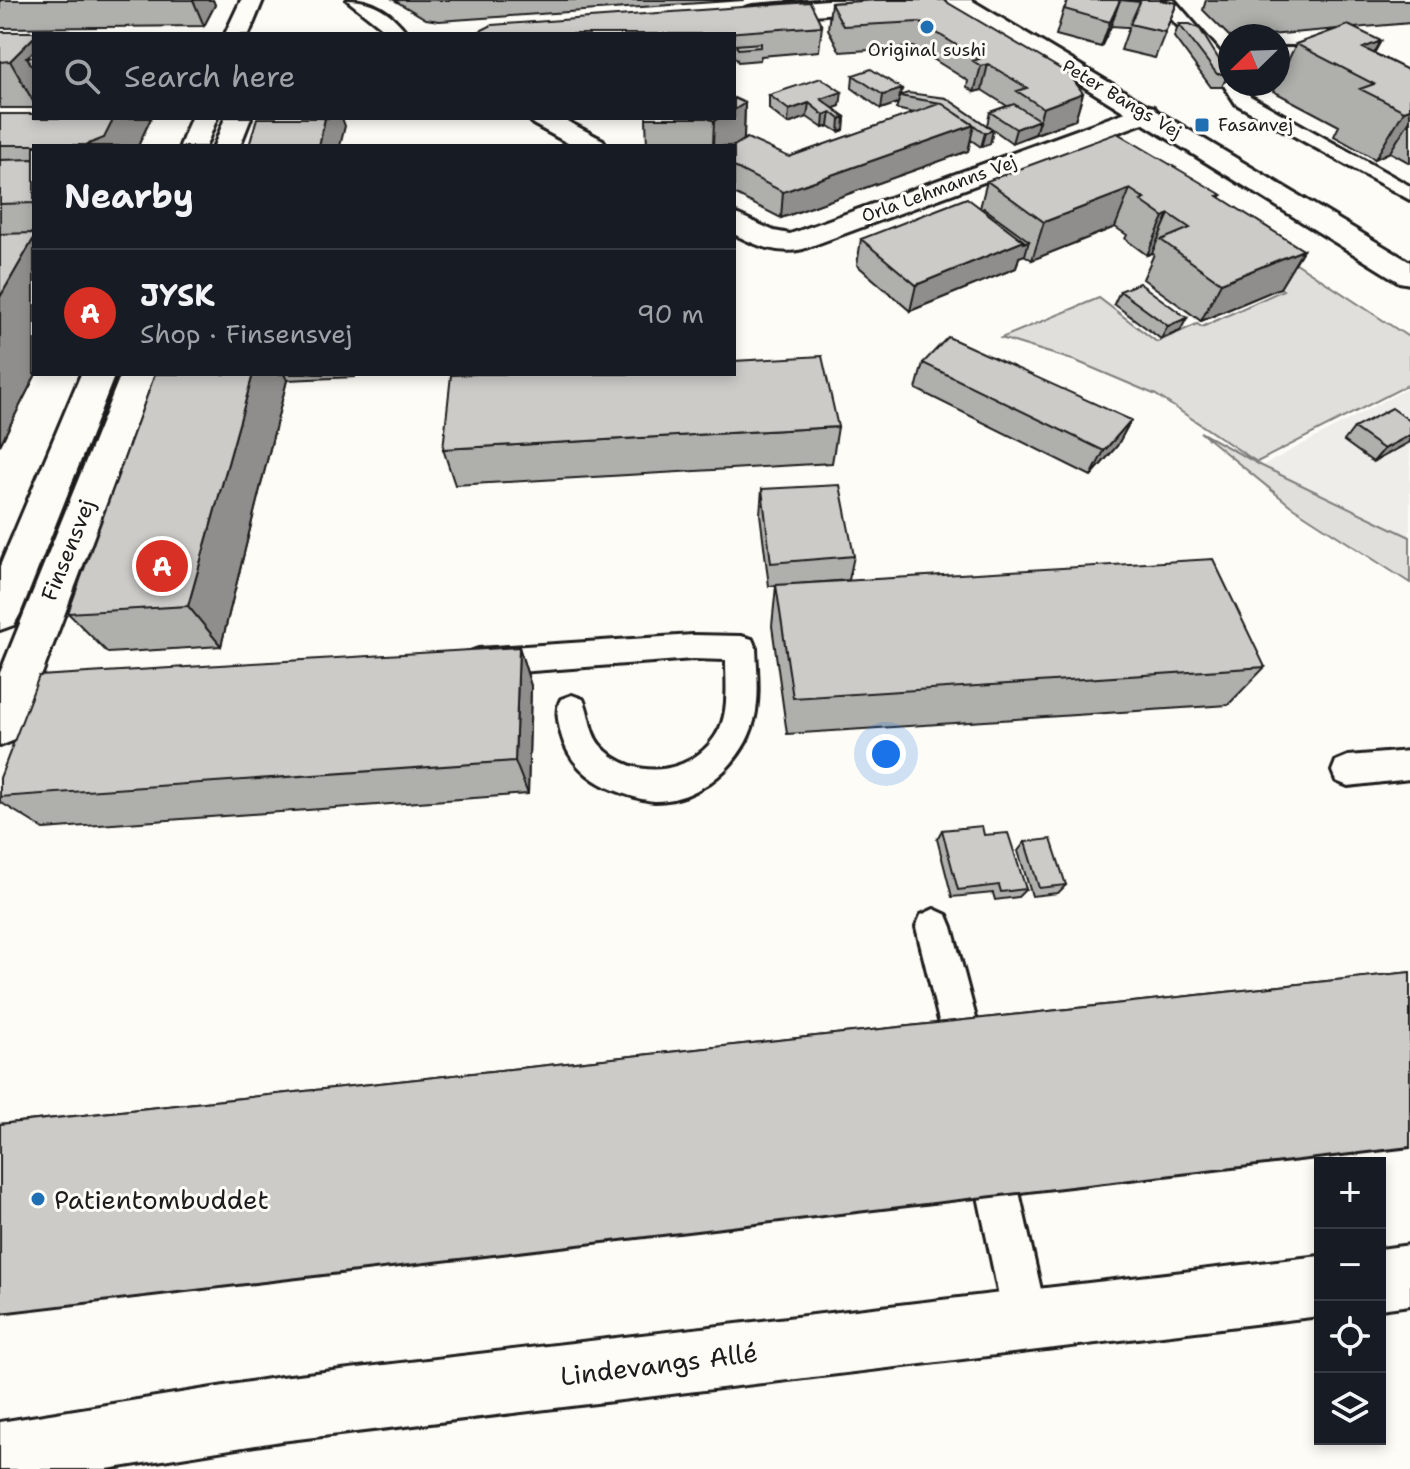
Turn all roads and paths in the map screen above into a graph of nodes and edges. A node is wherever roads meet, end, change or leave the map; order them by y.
1 (252, 0) edge
2 (355, 0) edge
3 (910, 0) edge
4 (955, 0) edge
5 (1168, 4) edge
6 (727, 15) edge
7 (238, 32) edge
8 (397, 32) edge
9 (1218, 50) edge
10 (1290, 53) edge
11 (1306, 53) edge
12 (1240, 96) edge
13 (1145, 113) junction
14 (203, 120) edge
15 (237, 120) edge
16 (546, 120) edge
17 (194, 144) edge
18 (228, 144) edge
19 (589, 144) edge
20 (1410, 194) edge
21 (736, 223) edge
22 (1410, 275) edge
23 (97, 376) edge
24 (137, 376) edge
25 (0, 614) edge
26 (40, 621) junction
27 (444, 665) edge
28 (572, 708) dead end
29 (0, 727) edge
30 (1410, 765) edge
31 (1348, 771) dead end
32 (934, 927) dead end
33 (962, 1037) edge
34 (999, 1196) edge
35 (1410, 1275) edge
36 (1386, 1278) edge
37 (1314, 1287) edge
38 (1026, 1321) junction
39 (0, 1454) edge

1 - 7 street
2 - 8 lane
3 - 6 street
4 - 13 street, Peter Bangs Vej
5 - 9 lane
10 - 11 lane
12 - 20 lane
13 - 21 street, Orla Lehmanns Vej
13 - 22 street, Peter Bangs Vej
14 - 17 street
15 - 18 street
16 - 19 street
23 - 25 street, Finsensvej
24 - 26 street, Finsensvej
25 - 26 street
26 - 29 street, Finsensvej
27 - 28 lane
30 - 31 lane
32 - 33 lane
34 - 38 lane
35 - 36 street
37 - 38 street, Lindevangs Allé
38 - 39 street, Lindevangs Allé

